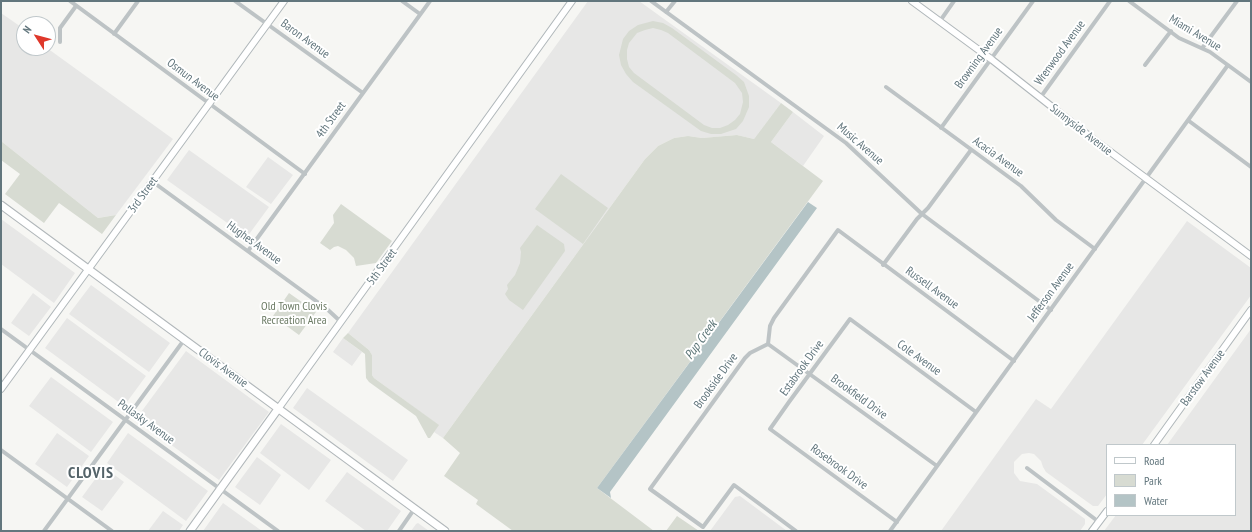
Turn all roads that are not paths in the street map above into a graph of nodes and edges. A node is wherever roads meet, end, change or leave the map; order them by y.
1 (70, 1) edge
2 (138, 1) edge
3 (235, 1) edge
4 (284, 1) edge
5 (402, 1) edge
6 (430, 1) edge
7 (572, 1) edge
8 (650, 1) edge
9 (675, 1) edge
10 (912, 1) edge
11 (954, 1) edge
12 (1033, 1) edge
13 (1110, 1) edge
14 (1129, 1) edge
15 (1236, 1) edge
16 (76, 6) junction
17 (666, 12) junction
18 (420, 14) junction
19 (940, 21) junction
20 (267, 24) junction
21 (1170, 31) junction
22 (114, 34) junction
23 (60, 42) dead end
24 (1203, 47) junction
25 (991, 59) junction
26 (1145, 65) dead end
27 (1228, 65) junction
28 (1251, 82) edge
29 (886, 87) dead end
30 (363, 93) junction
31 (1040, 98) junction
32 (209, 104) junction
33 (1189, 122) junction
34 (941, 128) junction
35 (971, 150) junction
36 (1251, 167) edge
37 (305, 174) junction
38 (1146, 179) junction
39 (152, 182) junction
40 (1, 205) edge
41 (922, 214) junction
42 (1095, 250) junction
43 (248, 251) junction
44 (1251, 256) edge
45 (884, 264) junction
46 (89, 270) junction
47 (1051, 310) junction
48 (1251, 310) edge
49 (850, 319) joint
50 (342, 322) junction
51 (1, 329) edge
52 (184, 340) junction
53 (768, 344) junction
54 (30, 350) junction
55 (1014, 361) junction
56 (810, 374) junction
57 (1, 389) edge
58 (278, 408) junction
59 (976, 412) junction
60 (125, 420) junction
61 (770, 429) joint
62 (1155, 444) edge
63 (1, 450) edge
64 (937, 466) junction
65 (1027, 468) dead end
66 (221, 489) junction
67 (68, 498) junction
68 (415, 508) junction
69 (1106, 512) edge
70 (897, 522) junction
71 (1099, 522) junction
72 (44, 531) edge
73 (112, 531) edge
74 (190, 531) edge
75 (278, 531) edge
76 (398, 531) edge
77 (445, 531) edge
78 (796, 531) edge
79 (890, 531) edge
80 (1092, 531) edge

1 - 16 street, Osmun Avenue
2 - 22 street
3 - 20 street, Baron Avenue
4 - 20 main road, 3rd Street
5 - 18 street
6 - 18 street, 4th Street
7 - 50 main road, 5th Street
8 - 17 street, Music Avenue
9 - 17 street
10 - 19 main road, Sunnyside Avenue
11 - 19 street
12 - 25 street, Browning Avenue
13 - 31 street, Wrenwood Avenue
14 - 21 street, Miami Avenue
15 - 24 street
16 - 22 street, Osmun Avenue
16 - 23 street
17 - 41 street, Music Avenue
18 - 30 street, 4th Street
19 - 25 main road, Sunnyside Avenue
20 - 30 street, Baron Avenue
20 - 32 main road, 3rd Street
21 - 24 street, Miami Avenue
21 - 26 street
22 - 32 street, Osmun Avenue
24 - 27 street, Miami Avenue
25 - 31 main road, Sunnyside Avenue
25 - 34 street, Browning Avenue
27 - 28 street, Miami Avenue
27 - 33 street, Jefferson Avenue
29 - 34 street, Acacia Avenue
30 - 37 street, 4th Street
31 - 38 main road, Sunnyside Avenue
32 - 37 street, Osmun Avenue
32 - 39 main road, 3rd Street
33 - 36 street
33 - 38 street, Jefferson Avenue
34 - 35 street, Acacia Avenue
35 - 41 street
35 - 42 street, Acacia Avenue
37 - 43 street, 4th Street
38 - 42 street, Jefferson Avenue
38 - 44 main road, Sunnyside Avenue
39 - 43 street, Hughes Avenue
39 - 46 main road, 3rd Street
40 - 46 main road, Clovis Avenue
41 - 45 street
41 - 47 street, Music Avenue
42 - 47 street, Jefferson Avenue
43 - 50 street, Hughes Avenue
45 - 53 street, Russell Avenue
45 - 55 street, Russell Avenue
46 - 52 main road, Clovis Avenue
46 - 54 main road, 3rd Street
47 - 55 street, Jefferson Avenue
48 - 62 main road, Barstow Avenue
49 - 56 street, Estabrook Drive
49 - 59 street, Cole Avenue
50 - 58 main road, 5th Street
51 - 54 street, Pollasky Avenue
52 - 58 main road, Clovis Avenue
52 - 60 street
53 - 56 street, Brookfield Drive
53 - 78 street, Brookside Drive
54 - 57 main road, 3rd Street
54 - 60 street, Pollasky Avenue
55 - 59 street, Jefferson Avenue
56 - 61 street, Estabrook Drive
56 - 64 street, Brookfield Drive
58 - 66 main road, 5th Street
58 - 68 main road, Clovis Avenue
59 - 64 street, Jefferson Avenue
60 - 66 street, Pollasky Avenue
60 - 67 street
61 - 70 street, Rosebrook Drive
63 - 67 street
64 - 70 street, Jefferson Avenue
65 - 71 street
66 - 74 main road, 5th Street
66 - 75 street, Pollasky Avenue
67 - 72 street
67 - 73 street
68 - 76 street
68 - 77 main road, Clovis Avenue
69 - 71 main road
70 - 79 street, Jefferson Avenue
71 - 80 main road

